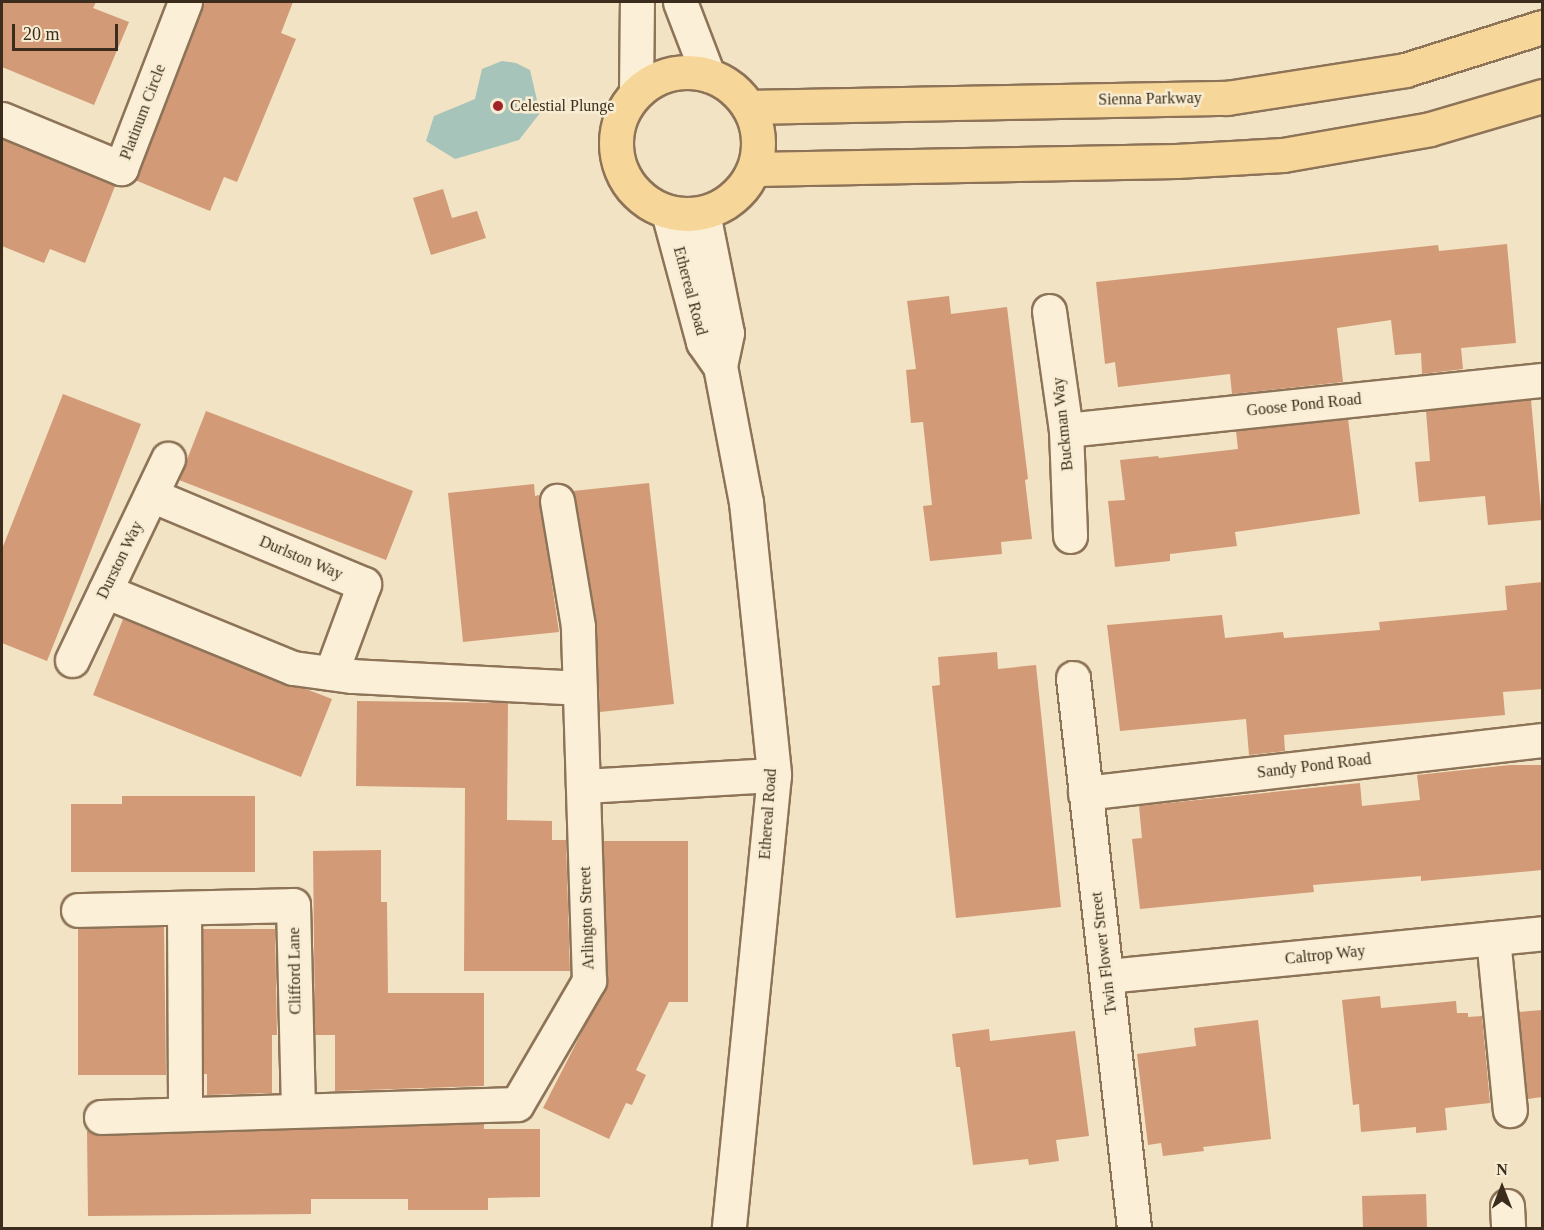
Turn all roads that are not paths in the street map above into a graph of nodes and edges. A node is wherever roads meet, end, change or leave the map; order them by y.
1 (184, 2) edge
2 (637, 2) edge
3 (680, 2) edge
4 (1542, 27) edge
5 (708, 75) junction
6 (636, 93) junction
7 (1542, 96) edge
8 (749, 107) junction
9 (2, 119) edge
10 (754, 169) junction
11 (668, 212) junction
12 (703, 213) junction
13 (1049, 311) dead end
14 (720, 366) junction
15 (1542, 380) edge
16 (1066, 430) junction
17 (168, 459) dead end
18 (151, 495) junction
19 (557, 501) dead end
20 (1070, 536) dead end
21 (105, 591) junction
22 (72, 660) dead end
23 (331, 673) junction
24 (1073, 678) dead end
25 (580, 688) junction
26 (1542, 740) edge
27 (774, 775) junction
28 (583, 786) junction
29 (1085, 793) junction
30 (184, 908) junction
31 (78, 910) dead end
32 (1542, 933) edge
33 (1493, 938) junction
34 (1107, 976) junction
35 (298, 1110) junction
36 (1510, 1110) dead end
37 (185, 1114) junction
38 (101, 1117) dead end
39 (729, 1228) edge
40 (1134, 1228) edge

1 - 9 street, Platinum Circle
2 - 6 street
3 - 5 street
4 - 8 main road, Sienna Parkway
5 - 6 main road
5 - 8 main road
6 - 11 main road
7 - 10 main road
8 - 10 main road
10 - 12 main road
11 - 12 main road
11 - 14 street, Ethereal Road
12 - 14 street, Ethereal Road
13 - 16 street, Buckman Way
14 - 27 street, Ethereal Road
15 - 16 street, Goose Pond Road
16 - 20 street, Buckman Way
17 - 18 street, Durston Way
18 - 21 street, Durston Way
18 - 23 street, Durlston Way
19 - 25 street, Arlington Street
21 - 22 street, Durston Way
21 - 23 street
23 - 25 street
24 - 29 street, Twin Flower Street
25 - 28 street, Arlington Street
26 - 29 street, Sandy Pond Road
27 - 28 street
27 - 39 street, Ethereal Road
28 - 35 street, Arlington Street
29 - 34 street, Twin Flower Street
30 - 31 street, Clifford Lane
30 - 35 street, Clifford Lane
30 - 37 street
32 - 33 street, Caltrop Way
33 - 34 street, Caltrop Way
33 - 36 street
34 - 40 street, Twin Flower Street
35 - 37 street
37 - 38 street

